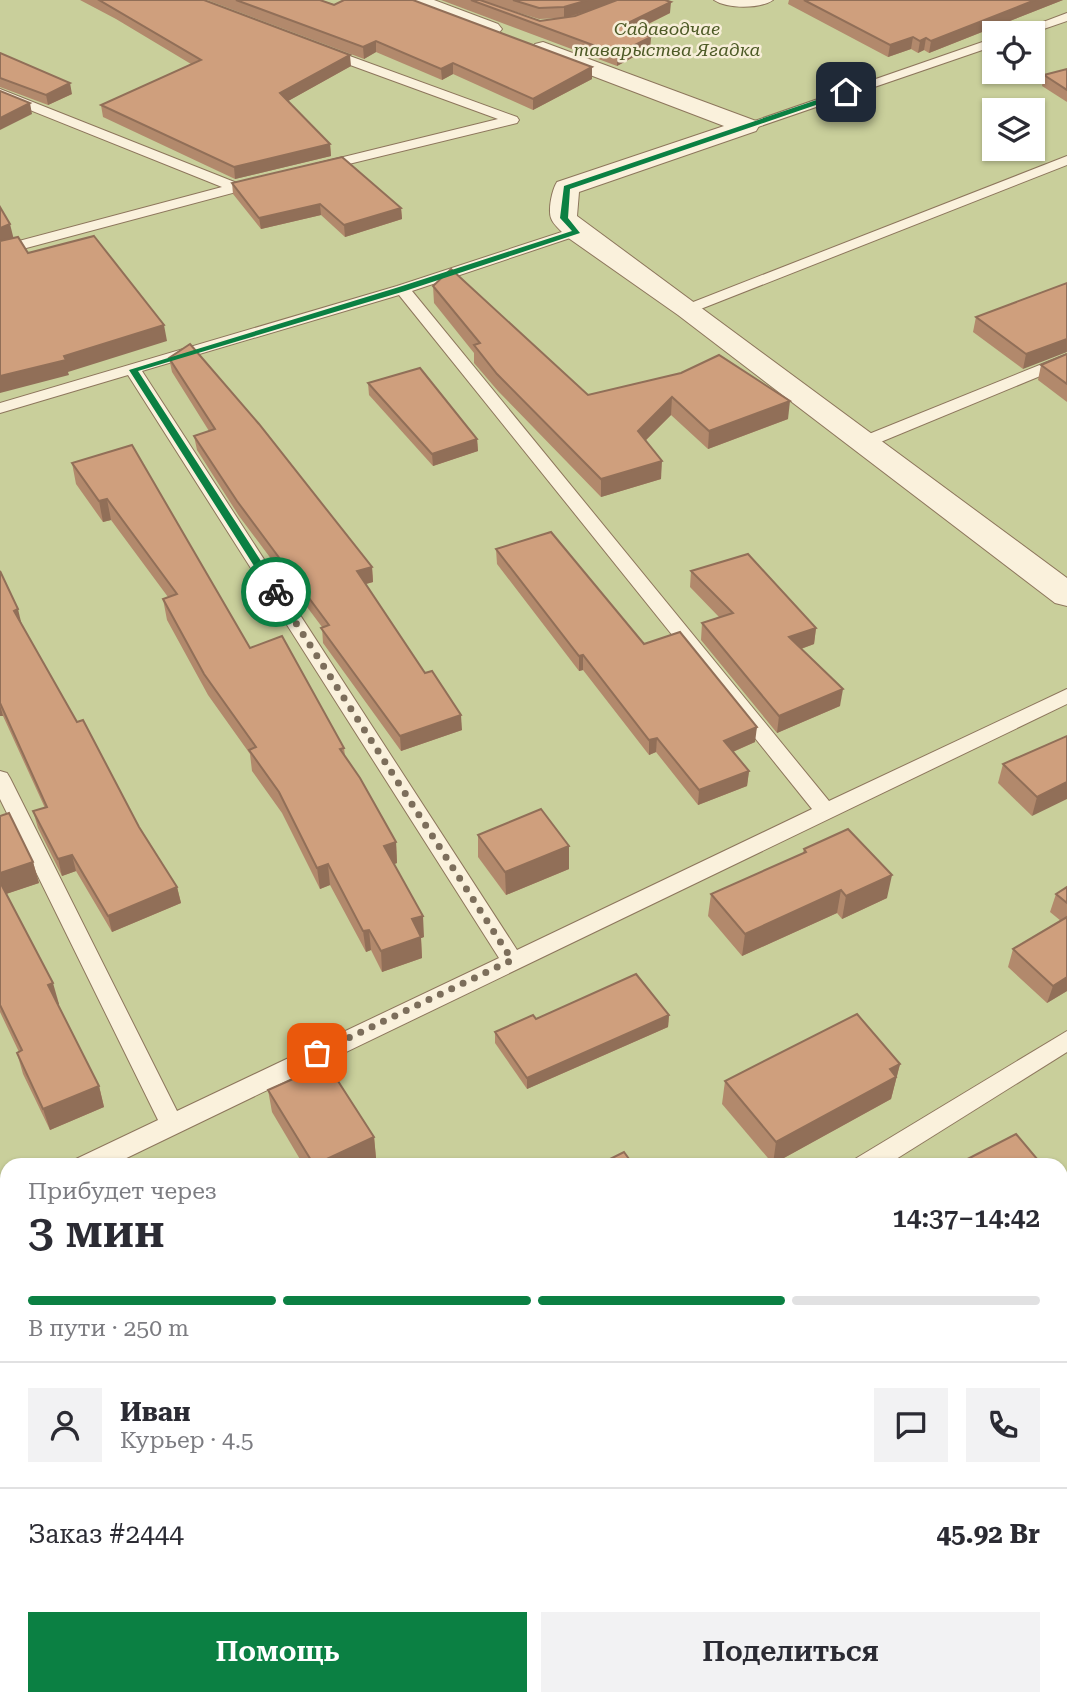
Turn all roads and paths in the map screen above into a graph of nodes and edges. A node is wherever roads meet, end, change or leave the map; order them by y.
1 (414, 0) edge
2 (720, 0) edge
3 (767, 0) edge
4 (1067, 17) edge
5 (1045, 24) edge
6 (982, 46) edge
7 (318, 48) edge
8 (0, 93) edge
9 (747, 126) junction
10 (1067, 160) edge
11 (300, 171) edge
12 (274, 178) edge
13 (234, 187) junction
14 (577, 231) junction
15 (0, 251) edge
16 (402, 289) junction
17 (688, 309) junction
18 (1067, 359) edge
19 (133, 370) junction
20 (0, 408) edge
21 (865, 442) junction
22 (1067, 595) edge
23 (1067, 696) edge
24 (0, 778) edge
25 (824, 810) junction
26 (512, 960) junction
27 (1067, 1040) edge
28 (171, 1122) junction
29 (101, 1158) edge
30 (877, 1158) edge

1 - 9 street
2 - 3 lane
4 - 5 lane
6 - 9 lane
7 - 11 lane
8 - 13 lane
9 - 14 street
10 - 17 lane
12 - 13 lane
13 - 15 lane
14 - 16 lane
14 - 17 street
16 - 19 lane
16 - 25 lane
17 - 21 street
18 - 21 lane
19 - 20 lane
19 - 26 lane
21 - 22 street
23 - 25 lane
24 - 28 lane
25 - 26 lane
26 - 28 lane
27 - 30 lane
28 - 29 lane

